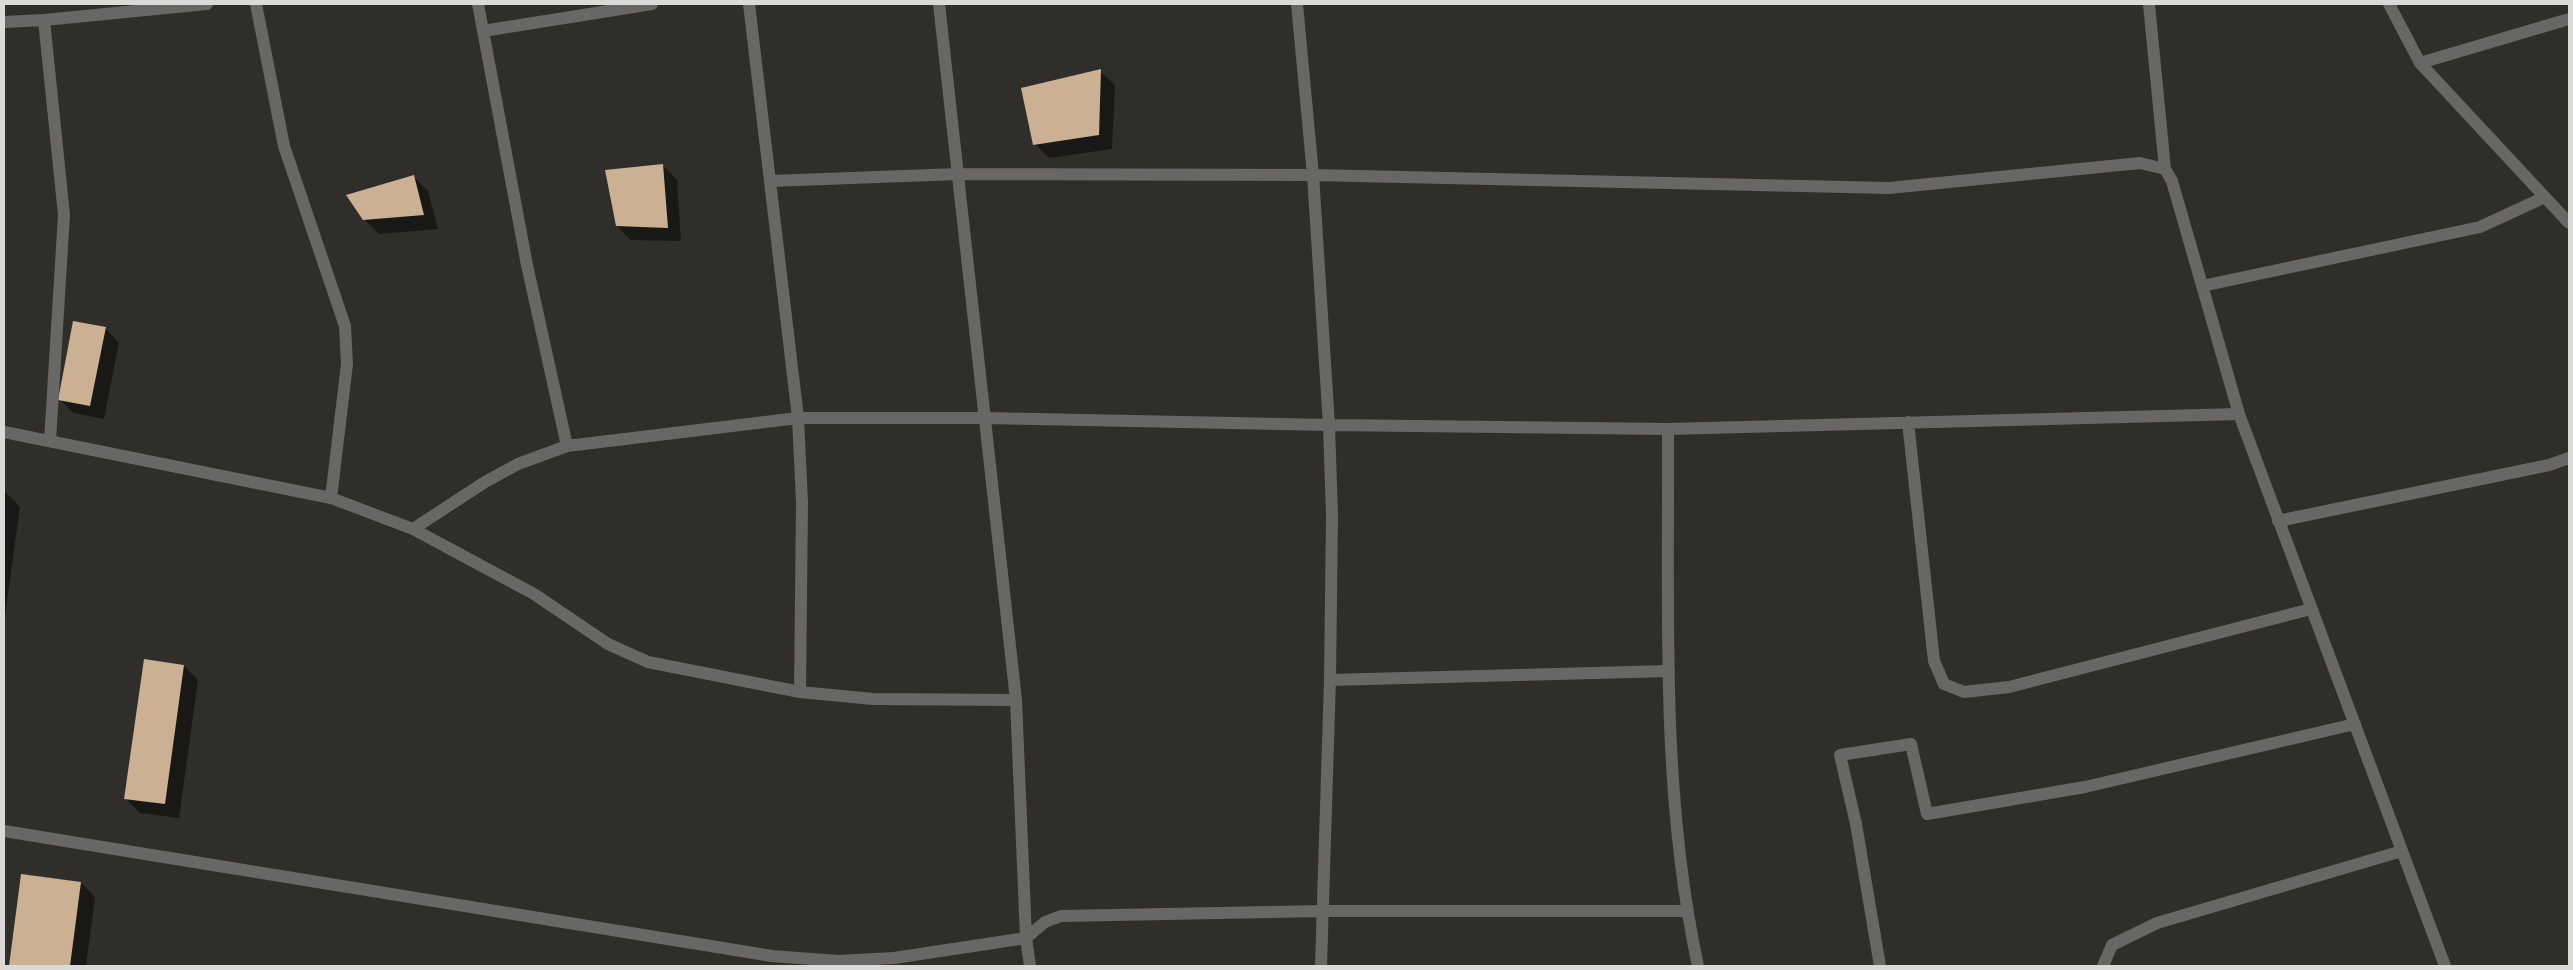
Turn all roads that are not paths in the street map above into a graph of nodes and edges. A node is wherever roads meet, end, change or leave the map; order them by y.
1 (207, 4) edge
2 (256, 4) edge
3 (478, 4) edge
4 (652, 4) edge
5 (749, 4) edge
6 (939, 4) edge
7 (1297, 4) edge
8 (2149, 4) edge
9 (2390, 4) edge
10 (2569, 19) edge
11 (44, 20) junction
12 (4, 22) edge
13 (483, 31) junction
14 (2420, 63) junction
15 (2165, 169) junction
16 (958, 174) junction
17 (1313, 175) junction
18 (770, 181) junction
19 (2545, 197) junction
20 (2569, 223) edge
21 (2202, 286) junction
22 (2239, 414) junction
23 (798, 418) junction
24 (986, 418) junction
25 (1908, 422) junction
26 (1329, 425) junction
27 (1668, 429) junction
28 (4, 432) edge
29 (50, 441) junction
30 (567, 446) junction
31 (2569, 458) edge
32 (331, 498) junction
33 (2278, 521) junction
34 (413, 529) junction
35 (2311, 609) junction
36 (1669, 671) junction
37 (1330, 680) junction
38 (800, 692) junction
39 (1016, 700) junction
40 (2355, 724) junction
41 (4, 831) edge
42 (2402, 851) junction
43 (1323, 912) junction
44 (1686, 912) junction
45 (1026, 938) junction
46 (1030, 966) edge
47 (1321, 966) edge
48 (1698, 966) edge
49 (1880, 966) edge
50 (2103, 966) edge
51 (2445, 966) edge

1 - 11 street
2 - 32 street
3 - 13 street
4 - 13 street
5 - 18 street
6 - 16 street
7 - 17 street
8 - 15 street
9 - 14 street
10 - 14 street
11 - 12 street
11 - 29 street
13 - 30 street
14 - 19 street
15 - 17 street
15 - 21 street
16 - 17 street
16 - 18 street
16 - 24 street
17 - 26 street
18 - 23 street
19 - 20 street
19 - 21 street
21 - 22 street
22 - 25 street
22 - 33 street
23 - 24 street
23 - 30 street
23 - 38 street
24 - 26 street
24 - 39 street
25 - 27 street
25 - 35 street
26 - 27 street
26 - 37 street
27 - 36 street
28 - 29 street
29 - 32 street
30 - 34 street
31 - 33 street
32 - 34 street
33 - 35 street
34 - 38 street
35 - 40 street
36 - 37 street
36 - 44 street
37 - 43 street
38 - 39 street
39 - 45 street
40 - 42 street
40 - 49 street
41 - 45 street
42 - 50 street
42 - 51 street
43 - 44 street
43 - 45 street
43 - 47 street
44 - 48 street
45 - 46 street

